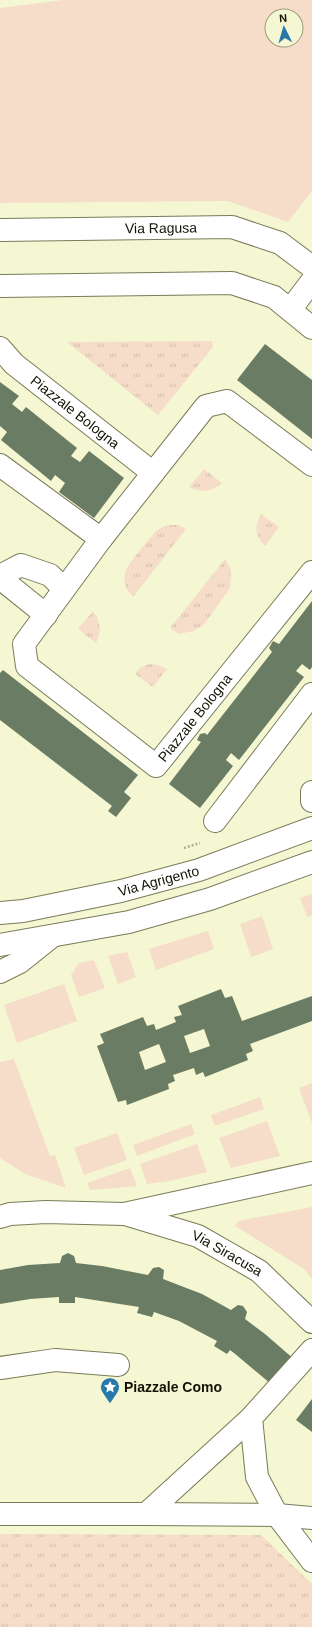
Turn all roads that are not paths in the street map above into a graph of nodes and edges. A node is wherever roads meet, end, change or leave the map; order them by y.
1 (0, 230) edge
2 (312, 267) edge
3 (312, 280) edge
4 (0, 286) edge
5 (290, 310) junction
6 (312, 328) edge
7 (0, 348) edge
8 (0, 464) edge
9 (312, 465) edge
10 (153, 473) junction
11 (101, 539) junction
12 (312, 572) edge
13 (0, 577) edge
14 (64, 589) junction
15 (46, 615) junction
16 (312, 694) edge
17 (312, 792) edge
18 (312, 801) edge
19 (215, 820) dead end
20 (312, 828) edge
21 (312, 862) edge
22 (0, 913) edge
23 (51, 937) junction
24 (0, 945) edge
25 (0, 972) edge
26 (312, 1173) edge
27 (3, 1211) edge
28 (124, 1214) junction
29 (312, 1322) edge
30 (312, 1350) edge
31 (118, 1365) dead end
32 (0, 1368) edge
33 (251, 1418) junction
34 (0, 1514) edge
35 (146, 1514) junction
36 (277, 1515) junction
37 (312, 1518) edge
38 (312, 1534) edge
39 (312, 1561) edge

1 - 2 street, Via Ragusa
3 - 5 street
4 - 5 street
5 - 6 street
7 - 10 street, Piazzale Bologna
8 - 11 street
9 - 10 street, Piazzale Bologna
10 - 11 street, Piazzale Bologna
11 - 14 street, Piazzale Bologna
12 - 15 street, Piazzale Bologna
13 - 14 street
13 - 15 street
14 - 15 street, Piazzale Bologna
16 - 19 street
17 - 18 street
20 - 22 street, Via Agrigento
21 - 23 street
23 - 24 street
23 - 25 street
26 - 28 street, Via Siracusa
27 - 28 street, Via Siracusa
28 - 29 street, Via Siracusa
30 - 33 street
31 - 32 street
33 - 35 street
33 - 36 street
34 - 35 street
35 - 36 street
36 - 37 street
36 - 38 street
36 - 39 street

